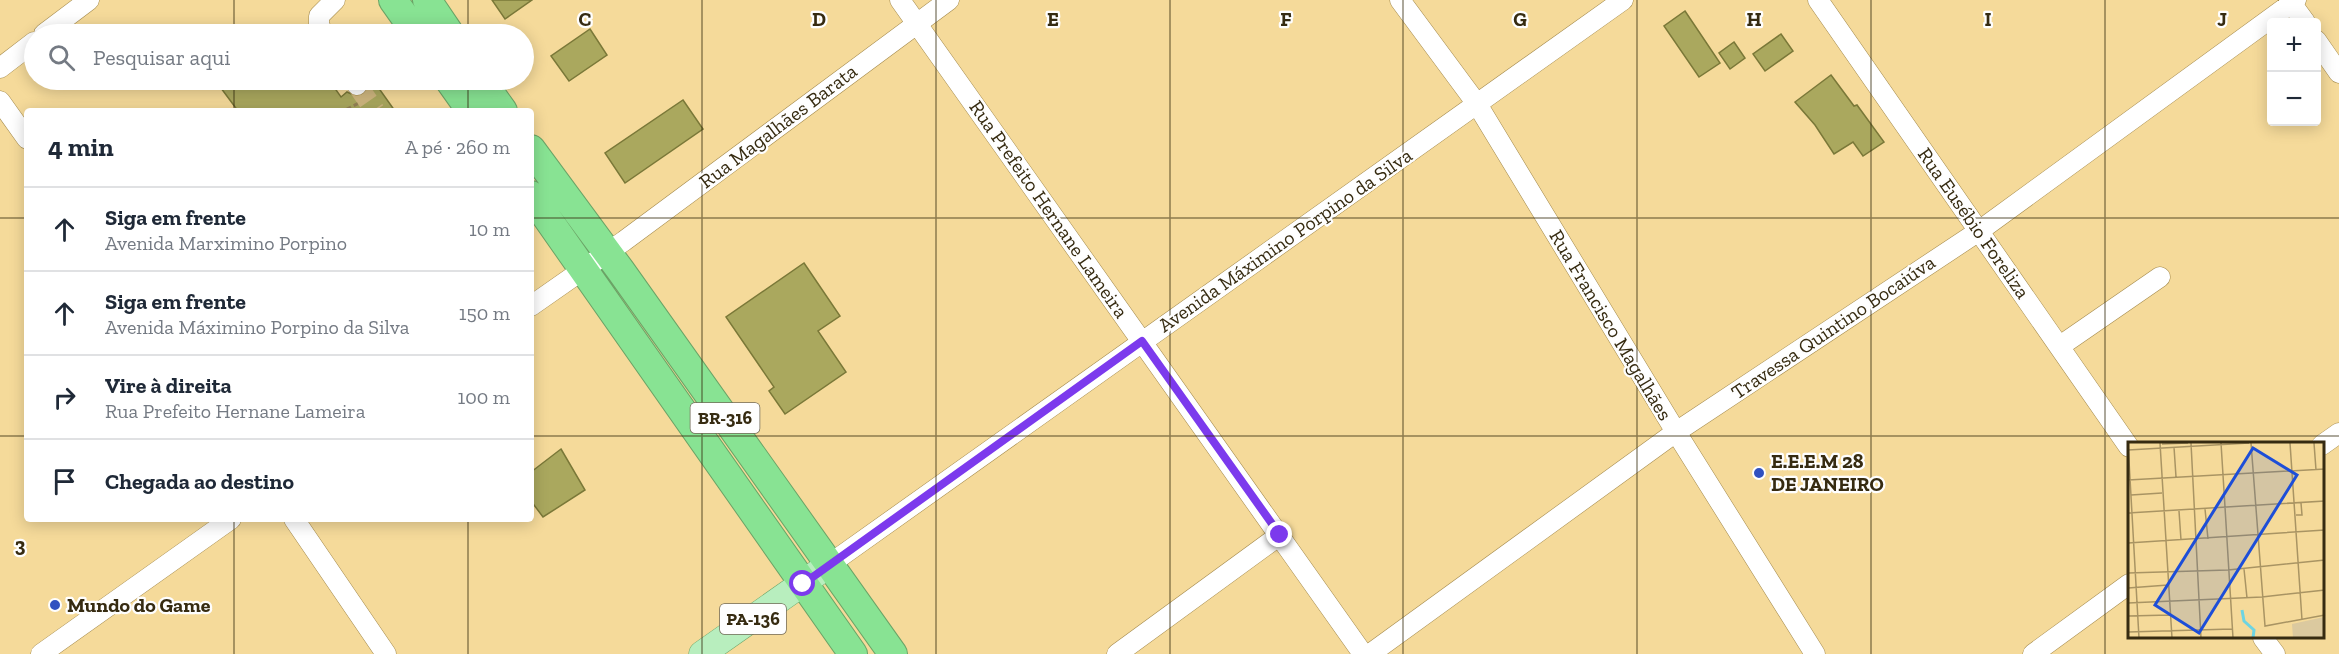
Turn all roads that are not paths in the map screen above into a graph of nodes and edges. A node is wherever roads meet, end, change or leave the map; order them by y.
1 (89, 0) edge
2 (335, 0) edge
3 (393, 0) edge
4 (427, 0) edge
5 (900, 0) edge
6 (949, 0) edge
7 (1400, 0) edge
8 (1623, 0) edge
9 (1818, 0) edge
10 (2292, 1) edge
11 (2303, 18) edge
12 (917, 23) junction
13 (57, 24) edge
14 (319, 24) edge
15 (410, 24) edge
16 (443, 24) edge
17 (2321, 47) edge
18 (24, 50) edge
19 (0, 68) edge
20 (2339, 74) edge
21 (456, 90) edge
22 (488, 90) edge
23 (0, 101) edge
24 (1477, 104) junction
25 (469, 108) edge
26 (501, 108) edge
27 (24, 135) edge
28 (534, 153) edge
29 (534, 199) edge
30 (1979, 231) junction
31 (607, 252) junction
32 (583, 269) junction
33 (2160, 277) dead end
34 (534, 304) edge
35 (1142, 341) junction
36 (2060, 346) junction
37 (1676, 432) junction
38 (2339, 433) edge
39 (2324, 444) edge
40 (2128, 446) edge
41 (227, 522) edge
42 (296, 522) edge
43 (1280, 535) junction
44 (830, 564) junction
45 (803, 584) junction
46 (2128, 585) edge
47 (2265, 639) edge
48 (41, 654) edge
49 (386, 654) edge
50 (702, 654) edge
51 (853, 654) edge
52 (893, 654) edge
53 (1117, 654) edge
54 (1363, 654) edge
55 (1370, 654) edge
56 (1815, 654) edge
57 (2034, 654) edge
58 (2275, 654) edge

1 - 13 street
2 - 14 street
3 - 15 highway
4 - 16 highway
5 - 12 street, Rua Prefeito Hernane Lameira
6 - 12 street, Rua Magalhães Barata
7 - 24 street, Rua Francisco Magalhães
8 - 24 street, Avenida Máximino Porpino da Silva
9 - 30 street, Rua Eusébio Foreliza
10 - 11 street
10 - 30 street, Travessa Quintino Bocaiúva
12 - 31 street, Rua Magalhães Barata
12 - 35 street, Rua Prefeito Hernane Lameira
17 - 20 street
18 - 19 street
21 - 25 highway
22 - 26 highway
23 - 27 street
24 - 35 street, Avenida Máximino Porpino da Silva
24 - 37 street, Rua Francisco Magalhães
28 - 31 highway, BR-316
29 - 32 highway, BR-316
30 - 36 street, Rua Eusébio Foreliza
30 - 37 street, Travessa Quintino Bocaiúva
31 - 32 street, Rua Magalhães Barata
31 - 44 highway, BR-316
32 - 34 street
32 - 45 highway, BR-316
33 - 36 street
35 - 43 street, Rua Prefeito Hernane Lameira
35 - 44 street, Avenida Máximino Porpino da Silva
36 - 40 street, Rua Eusébio Foreliza
37 - 55 street, Travessa Quintino Bocaiúva
37 - 56 street, Rua Francisco Magalhães
38 - 39 street
41 - 48 street
42 - 49 street
43 - 53 street
43 - 54 street, Rua Prefeito Hernane Lameira
44 - 45 main road, PA-136
44 - 52 highway, BR-316
45 - 50 main road, PA-136
45 - 51 highway, BR-316
46 - 57 street
47 - 58 street

